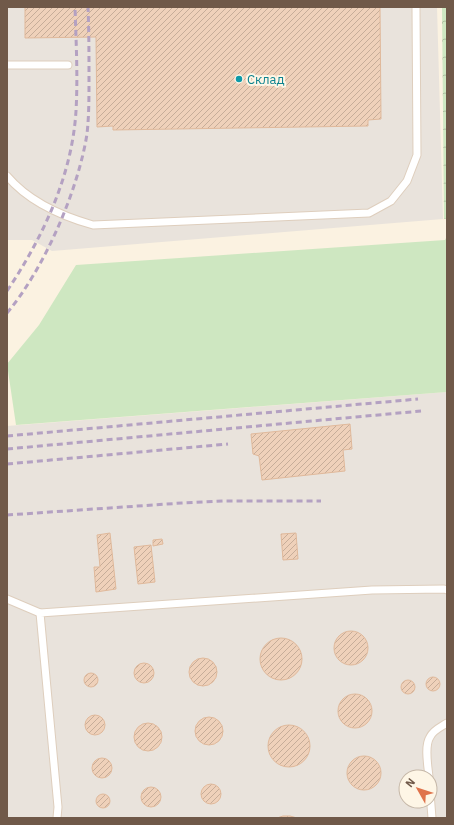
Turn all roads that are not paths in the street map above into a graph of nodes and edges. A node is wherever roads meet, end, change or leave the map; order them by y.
1 (416, 7) edge
2 (7, 65) edge
3 (68, 65) dead end
4 (7, 176) edge
5 (447, 590) edge
6 (7, 599) edge
7 (40, 613) junction
8 (447, 723) edge
9 (428, 769) edge
10 (57, 818) edge

1 - 4 lane
2 - 3 lane
5 - 7 lane
6 - 7 lane
7 - 10 lane
8 - 9 lane

